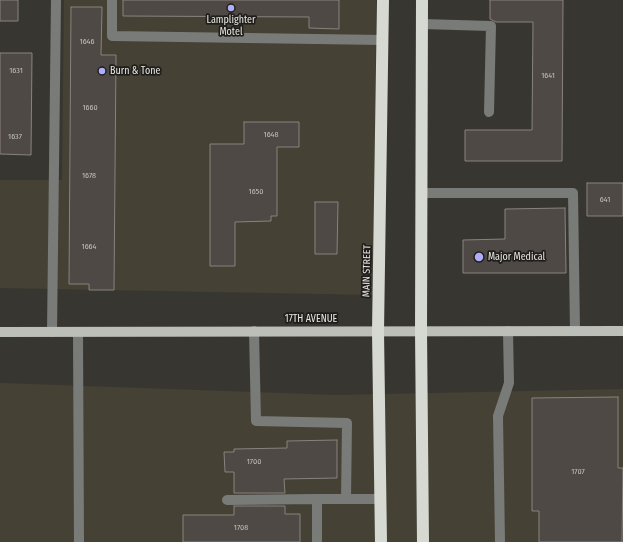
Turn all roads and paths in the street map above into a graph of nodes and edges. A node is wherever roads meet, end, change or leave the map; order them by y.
1 (56, 0) edge
2 (112, 0) edge
3 (383, 0) edge
4 (422, 0) edge
5 (422, 24) junction
6 (383, 40) junction
7 (489, 112) dead end
8 (421, 193) junction
9 (254, 331) junction
10 (378, 331) junction
11 (421, 331) junction
12 (508, 331) junction
13 (575, 331) junction
14 (623, 331) edge
15 (0, 332) edge
16 (52, 332) junction
17 (78, 332) junction
18 (317, 499) junction
19 (346, 499) junction
20 (380, 499) junction
21 (227, 500) dead end
22 (79, 542) edge
23 (317, 542) edge
24 (381, 542) edge
25 (423, 542) edge
26 (500, 542) edge

1 - 16 lane
2 - 6 lane
3 - 6 highway, MAIN STREET
4 - 5 highway
5 - 7 lane
5 - 8 highway
6 - 10 highway, MAIN STREET
8 - 11 highway
8 - 13 lane
9 - 10 main road, 17TH AVENUE
9 - 17 main road, 17TH AVENUE
9 - 19 lane
10 - 11 main road, 17TH AVENUE
10 - 20 highway, MAIN STREET
11 - 12 main road, 17TH AVENUE
11 - 25 highway
12 - 13 main road, 17TH AVENUE
12 - 26 lane
13 - 14 main road, 17TH AVENUE
15 - 16 main road, 17TH AVENUE
16 - 17 main road, 17TH AVENUE
17 - 22 lane
18 - 19 lane
18 - 21 lane
18 - 23 lane
19 - 20 lane
20 - 24 highway, MAIN STREET

